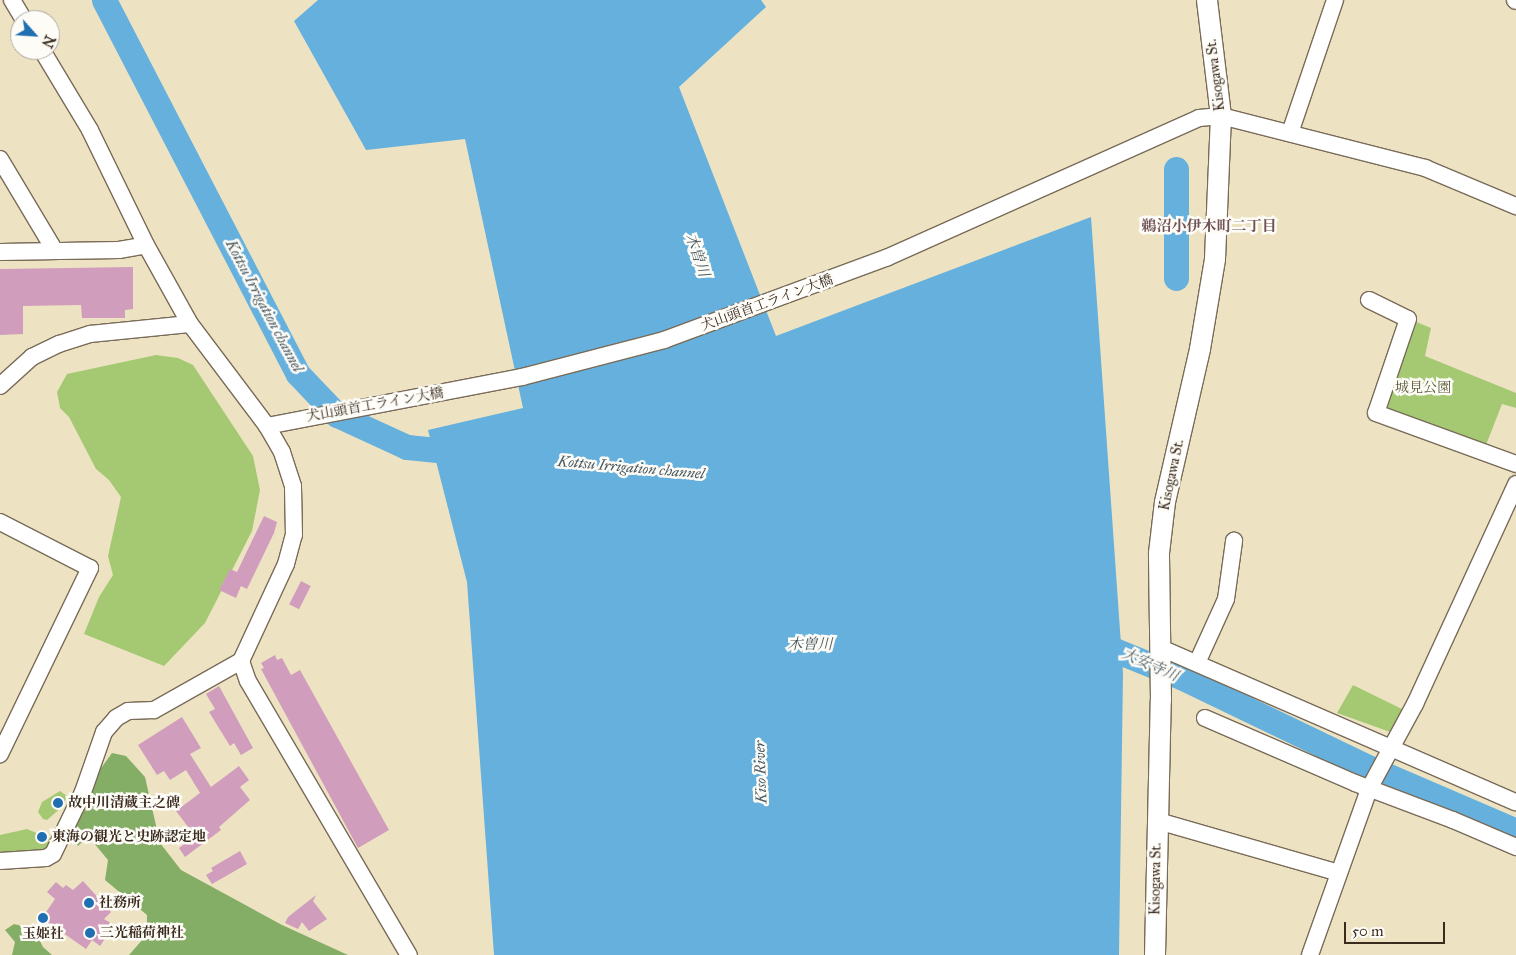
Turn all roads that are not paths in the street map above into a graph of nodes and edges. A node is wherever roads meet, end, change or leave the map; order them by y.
1 (1207, 0) edge
2 (1335, 0) edge
3 (48, 60) edge
4 (1221, 116) junction
5 (1290, 133) junction
6 (0, 159) edge
7 (1516, 206) edge
8 (146, 245) junction
9 (55, 251) junction
10 (0, 252) edge
11 (1369, 300) dead end
12 (190, 324) junction
13 (0, 386) edge
14 (267, 426) junction
15 (1516, 464) edge
16 (1516, 484) edge
17 (0, 522) edge
18 (1234, 540) dead end
19 (1161, 652) junction
20 (241, 661) junction
21 (1198, 664) junction
22 (1205, 718) dead end
23 (1390, 751) junction
24 (0, 754) edge
25 (1371, 786) junction
26 (1516, 802) edge
27 (1158, 821) junction
28 (1516, 847) edge
29 (0, 861) edge
30 (1340, 873) junction
31 (409, 955) edge
32 (1155, 955) edge
33 (1310, 955) edge

1 - 4 main road, Kisogawa St.
2 - 5 street
3 - 8 street
4 - 5 street
4 - 14 street, 犬山頭首工ライン大橋
4 - 19 main road, Kisogawa St.
5 - 7 street
6 - 9 street
8 - 9 street
8 - 12 street
9 - 10 street
11 - 15 street
12 - 13 street
12 - 14 street
14 - 20 street
16 - 23 street
17 - 24 street
18 - 21 street
19 - 21 street
19 - 27 main road, Kisogawa St.
20 - 29 street
20 - 31 street
21 - 23 street
22 - 25 street
23 - 25 street
23 - 26 street
25 - 28 street
25 - 30 street
27 - 30 street
27 - 32 main road, Kisogawa St.
30 - 33 street

